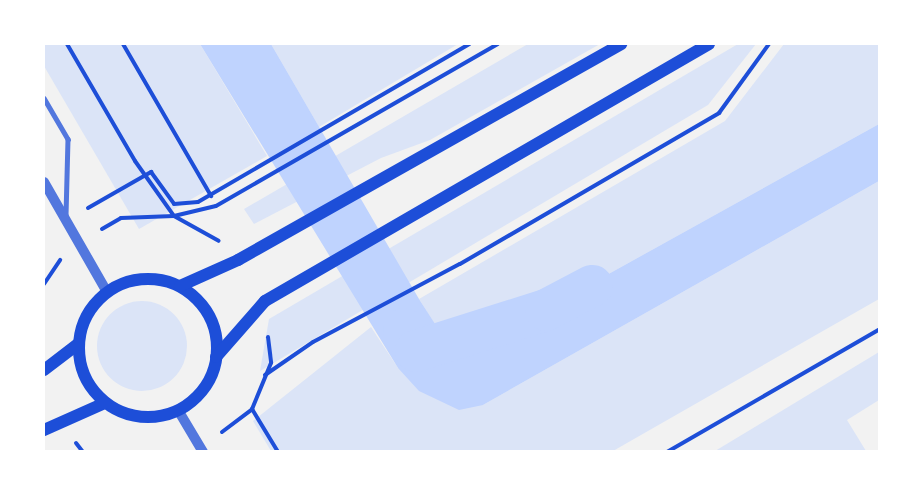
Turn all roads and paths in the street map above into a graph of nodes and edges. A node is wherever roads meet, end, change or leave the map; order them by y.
1 (66, 44) edge
2 (123, 44) edge
3 (469, 44) edge
4 (498, 44) edge
5 (621, 44) edge
6 (709, 44) edge
7 (769, 44) edge
8 (44, 98) edge
9 (145, 176) junction
10 (44, 182) edge
11 (211, 196) junction
12 (174, 216) junction
13 (66, 220) junction
14 (79, 243) junction
15 (238, 260) junction
16 (44, 284) edge
17 (180, 286) junction
18 (107, 292) junction
19 (265, 301) junction
20 (879, 329) edge
21 (78, 344) junction
22 (216, 357) junction
23 (44, 370) edge
24 (265, 375) junction
25 (105, 403) junction
26 (178, 410) junction
27 (44, 430) edge
28 (276, 451) edge
29 (203, 452) edge
30 (667, 452) edge

1 - 9 path
2 - 11 path
3 - 11 path
4 - 12 path
5 - 15 main road
6 - 19 main road
7 - 24 path
8 - 13 lane
9 - 11 path
9 - 12 path
9 - 13 path
10 - 13 street
12 - 14 path
12 - 15 path
13 - 14 street
14 - 16 path
14 - 18 street
15 - 17 main road
17 - 18 main road
17 - 22 main road
18 - 21 main road
19 - 22 main road
19 - 24 path
20 - 30 path
21 - 23 main road
21 - 25 main road
22 - 26 main road
24 - 28 path
25 - 26 main road
25 - 27 main road
26 - 29 street

